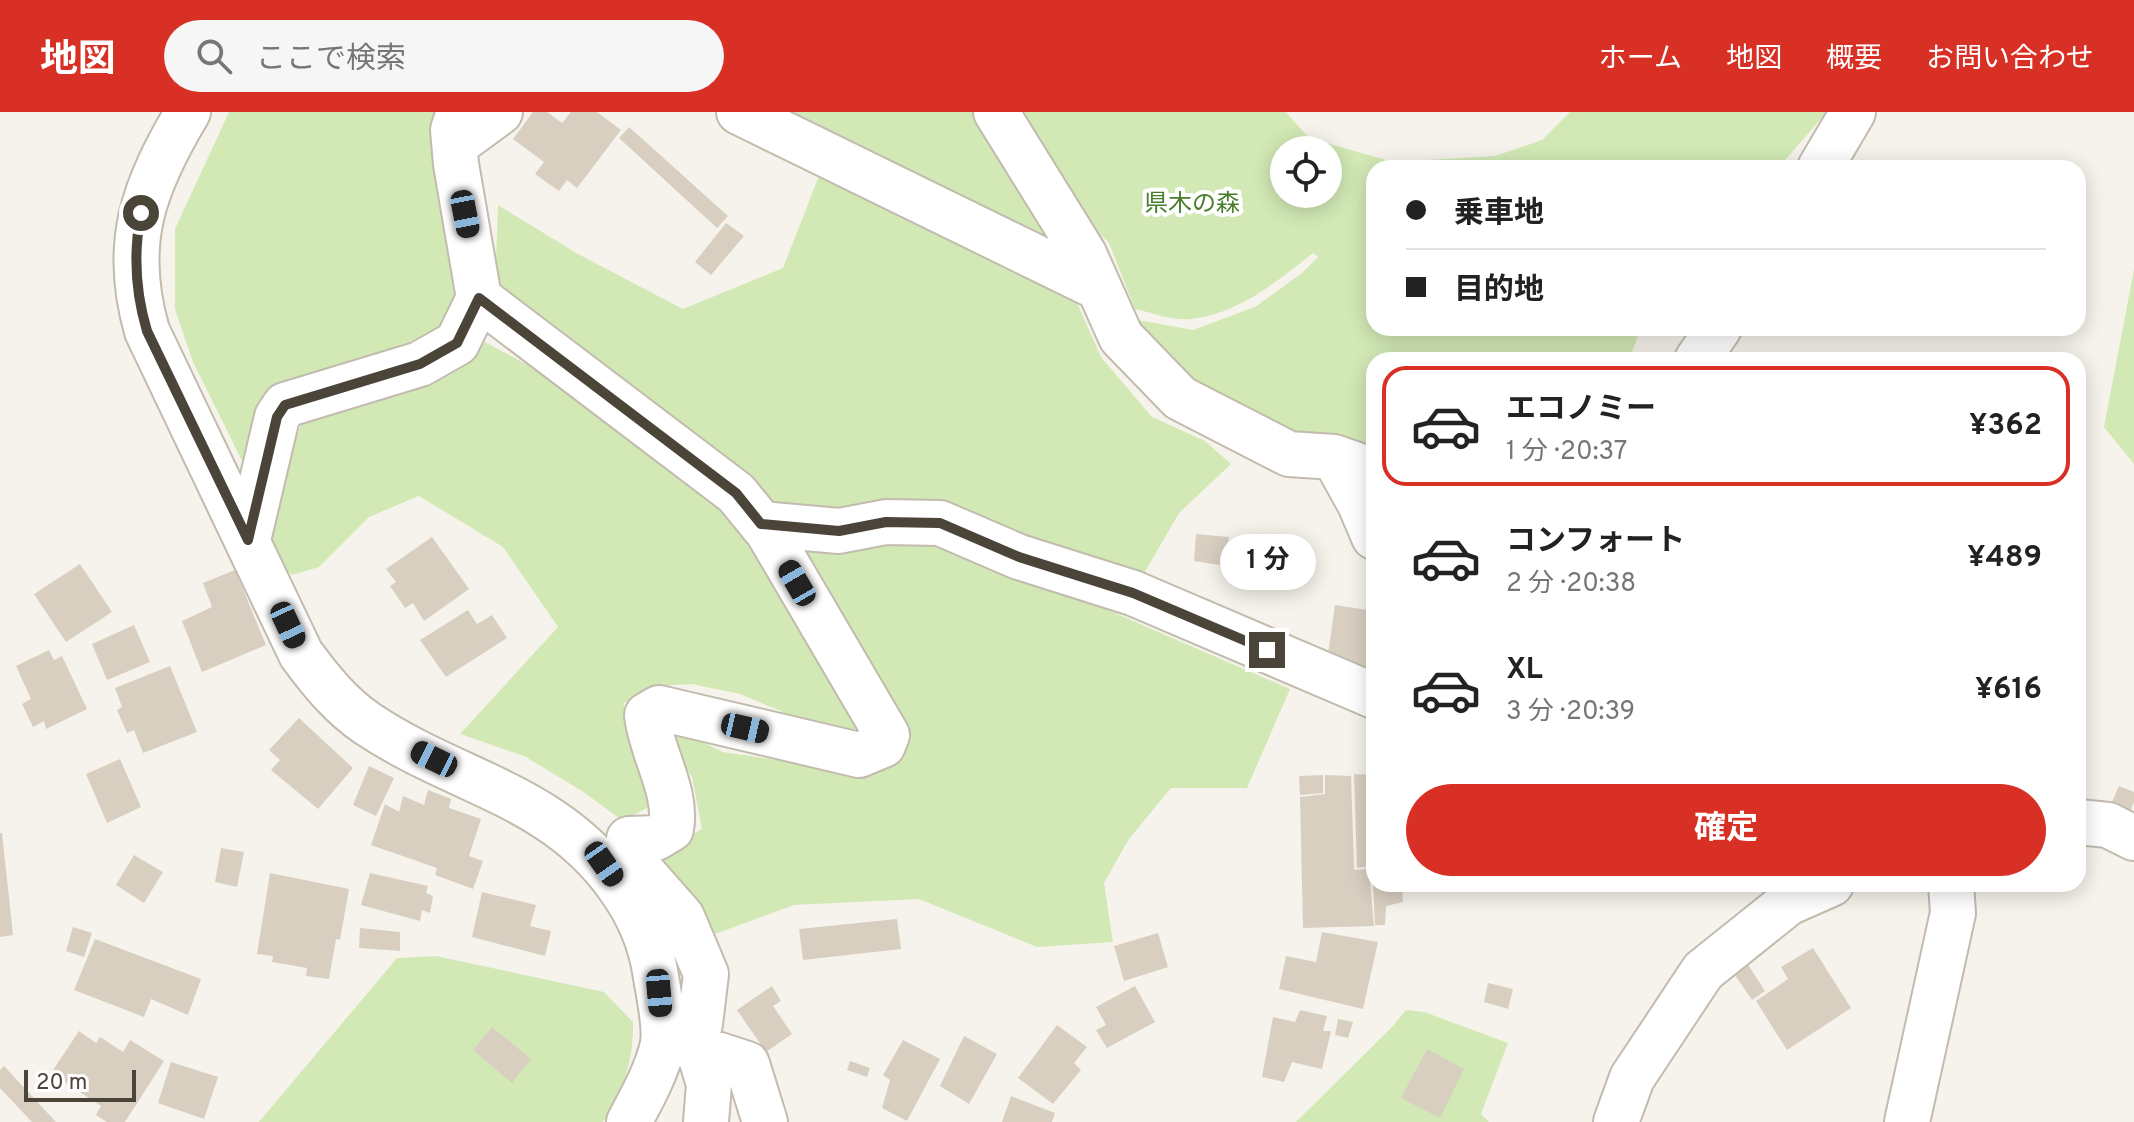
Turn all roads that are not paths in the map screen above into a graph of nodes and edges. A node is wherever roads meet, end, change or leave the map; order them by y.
1 (188, 112) edge
2 (500, 112) edge
3 (739, 112) edge
4 (996, 112) edge
5 (1853, 112) edge
6 (457, 128) edge
7 (1825, 160) edge
8 (1099, 288) junction
9 (479, 298) junction
10 (1354, 464) edge
11 (1366, 518) edge
12 (761, 524) junction
13 (248, 540) junction
14 (1366, 693) edge
15 (2086, 823) edge
16 (2134, 838) edge
17 (1813, 892) edge
18 (1952, 892) edge
19 (680, 1045) junction
20 (629, 1122) edge
21 (706, 1122) edge
22 (765, 1122) edge
23 (1616, 1122) edge
24 (1907, 1122) edge

1 - 13 street
2 - 6 street
3 - 8 street
4 - 8 street
5 - 7 street
6 - 9 street
8 - 10 street
9 - 12 street
9 - 13 street
10 - 11 street
12 - 14 street
12 - 19 street
13 - 19 street
15 - 16 street
17 - 23 street
18 - 24 street
19 - 20 street
19 - 21 street
19 - 22 street

